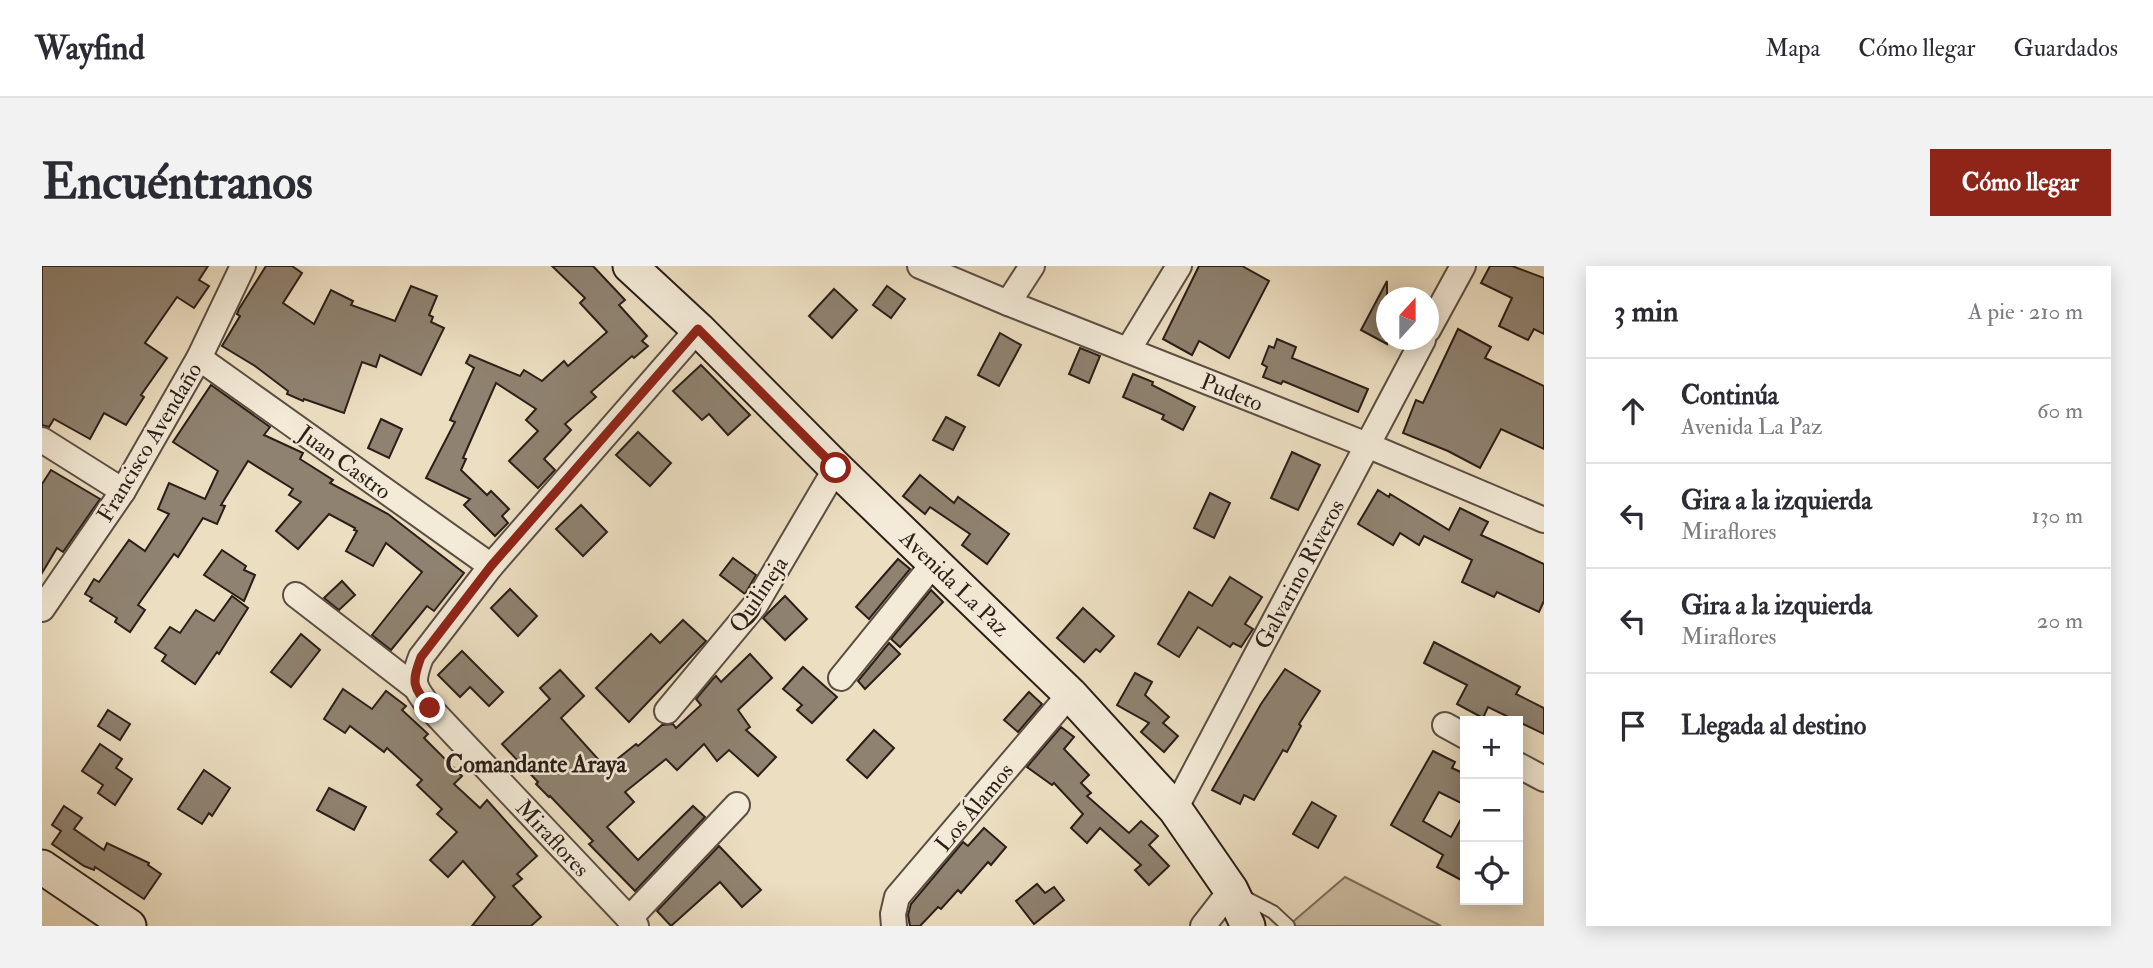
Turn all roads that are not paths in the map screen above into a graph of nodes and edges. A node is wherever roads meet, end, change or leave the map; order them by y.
1 (243, 266) edge
2 (630, 266) edge
3 (920, 266) edge
4 (1032, 266) edge
5 (1179, 266) edge
6 (1463, 266) edge
7 (1008, 303) junction
8 (1439, 311) edge
9 (698, 329) junction
10 (1128, 350) junction
11 (1418, 350) edge
12 (199, 358) junction
13 (42, 440) edge
14 (1367, 445) junction
15 (836, 468) junction
16 (123, 491) junction
17 (1544, 520) edge
18 (934, 563) junction
19 (491, 566) junction
20 (296, 596) dead end
21 (42, 609) edge
22 (841, 678) dead end
23 (415, 687) junction
24 (1070, 694) junction
25 (667, 710) dead end
26 (1523, 768) edge
27 (1544, 779) edge
28 (737, 805) dead end
29 (1175, 809) junction
30 (42, 867) edge
31 (1231, 890) junction
32 (632, 922) edge
33 (130, 926) edge
34 (894, 926) edge
35 (1203, 926) edge
36 (1248, 926) edge
37 (1288, 926) edge

1 - 12 street, Francisco Avendaño
2 - 9 street, Avenida La Paz
3 - 7 street, Pudeto
4 - 7 street
5 - 10 street
6 - 8 street
7 - 10 street, Pudeto
9 - 15 street, Avenida La Paz
9 - 19 street
10 - 14 street, Pudeto
11 - 14 street, Galvarino Riveros
12 - 16 street, Francisco Avendaño
12 - 19 street, Juan Castro
13 - 16 street
14 - 17 street, Pudeto
14 - 29 street, Galvarino Riveros
15 - 18 street, Avenida La Paz
15 - 25 street, Quilineja
16 - 21 street, Francisco Avendaño
18 - 22 street
18 - 24 street, Avenida La Paz
19 - 23 street
20 - 23 street, Miraflores
23 - 32 street, Miraflores
24 - 29 street, Avenida La Paz
24 - 34 street, Los Álamos
26 - 27 street
28 - 32 street
29 - 31 street, Avenida La Paz
30 - 33 street
31 - 35 street
31 - 36 street, Avenida La Paz
31 - 37 lane

